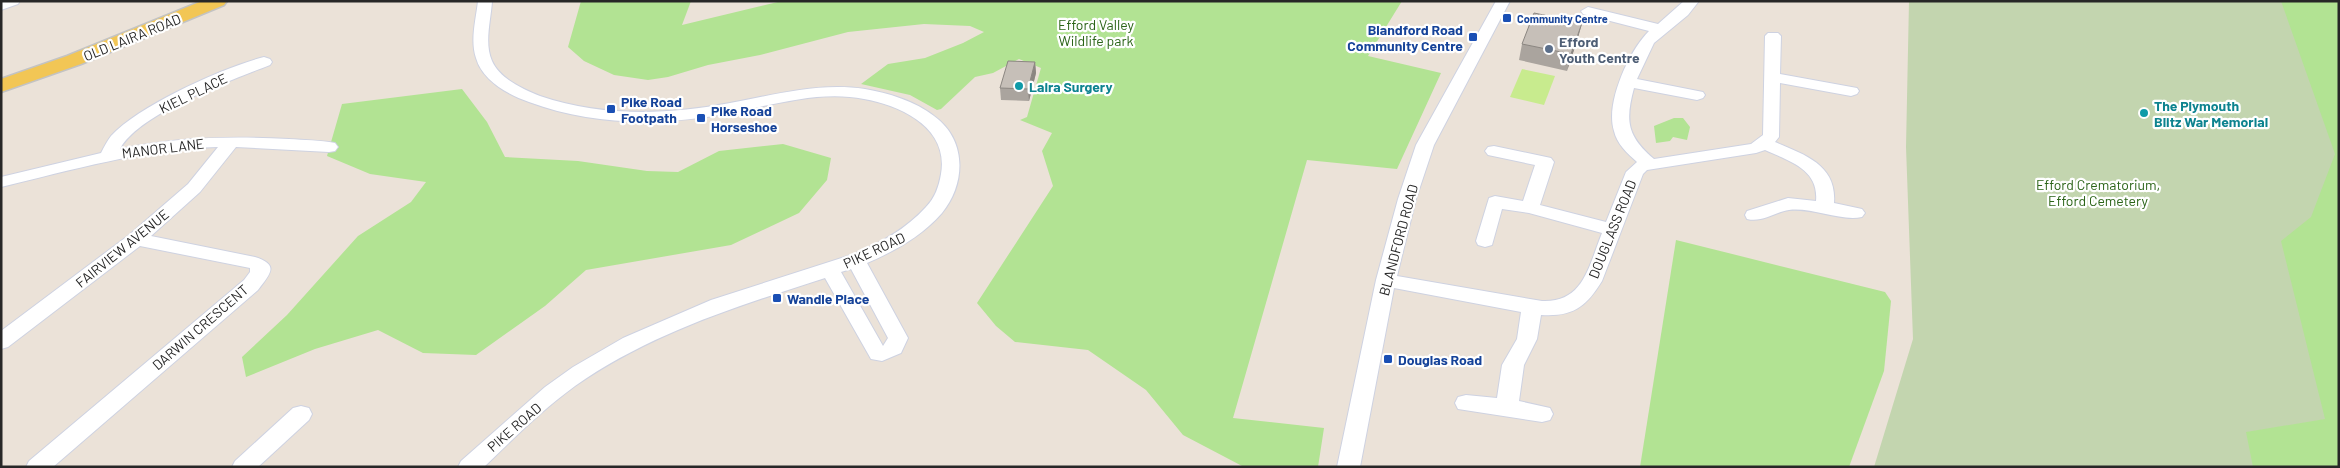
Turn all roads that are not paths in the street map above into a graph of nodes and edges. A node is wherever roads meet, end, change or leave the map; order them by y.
1 (13, 1) edge
2 (218, 1) edge
3 (484, 1) edge
4 (1503, 1) edge
5 (1692, 1) edge
6 (1, 6) edge
7 (1590, 7) edge
8 (1582, 26) edge
9 (1660, 30) junction
10 (1773, 36) dead end
11 (264, 62) dead end
12 (1772, 77) junction
13 (1629, 82) junction
14 (1851, 91) dead end
15 (3, 92) edge
16 (1696, 95) dead end
17 (231, 142) junction
18 (1764, 143) junction
19 (328, 147) dead end
20 (1494, 151) dead end
21 (108, 155) junction
22 (1649, 163) junction
23 (1, 182) edge
24 (1825, 207) junction
25 (1530, 208) junction
26 (1856, 213) dead end
27 (1754, 216) dead end
28 (1612, 230) junction
29 (136, 239) junction
30 (1485, 241) dead end
31 (856, 260) junction
32 (830, 269) junction
33 (1386, 280) junction
34 (1532, 307) junction
35 (1, 342) edge
36 (1466, 403) dead end
37 (1507, 406) junction
38 (302, 414) dead end
39 (1542, 414) dead end
40 (37, 467) edge
41 (243, 467) edge
42 (469, 467) edge
43 (1348, 467) edge

1 - 6 street
2 - 15 main road, OLD LAIRA ROAD
3 - 31 street, PIKE ROAD
4 - 33 street, BLANDFORD ROAD
5 - 9 street
7 - 8 street
7 - 9 street
9 - 13 street
10 - 12 street
11 - 21 street, KIEL PLACE
12 - 14 street
12 - 18 street
13 - 16 street
13 - 22 street
17 - 19 street, MANOR LANE
17 - 21 street, MANOR LANE
17 - 29 street, FAIRVIEW AVENUE
18 - 22 street
18 - 24 street
20 - 25 street
21 - 23 street, MANOR LANE
22 - 28 street, DOUGLASS ROAD
24 - 26 street
24 - 27 street
25 - 28 street
25 - 30 street
28 - 34 street, DOUGLASS ROAD
29 - 35 street, FAIRVIEW AVENUE
29 - 40 street, DARWIN CRESCENT
31 - 32 street, PIKE ROAD
31 - 32 street
32 - 42 street, PIKE ROAD
33 - 34 street, DOUGLASS ROAD
33 - 43 street, BLANDFORD ROAD
34 - 37 street
36 - 37 street
37 - 39 street
38 - 41 street

